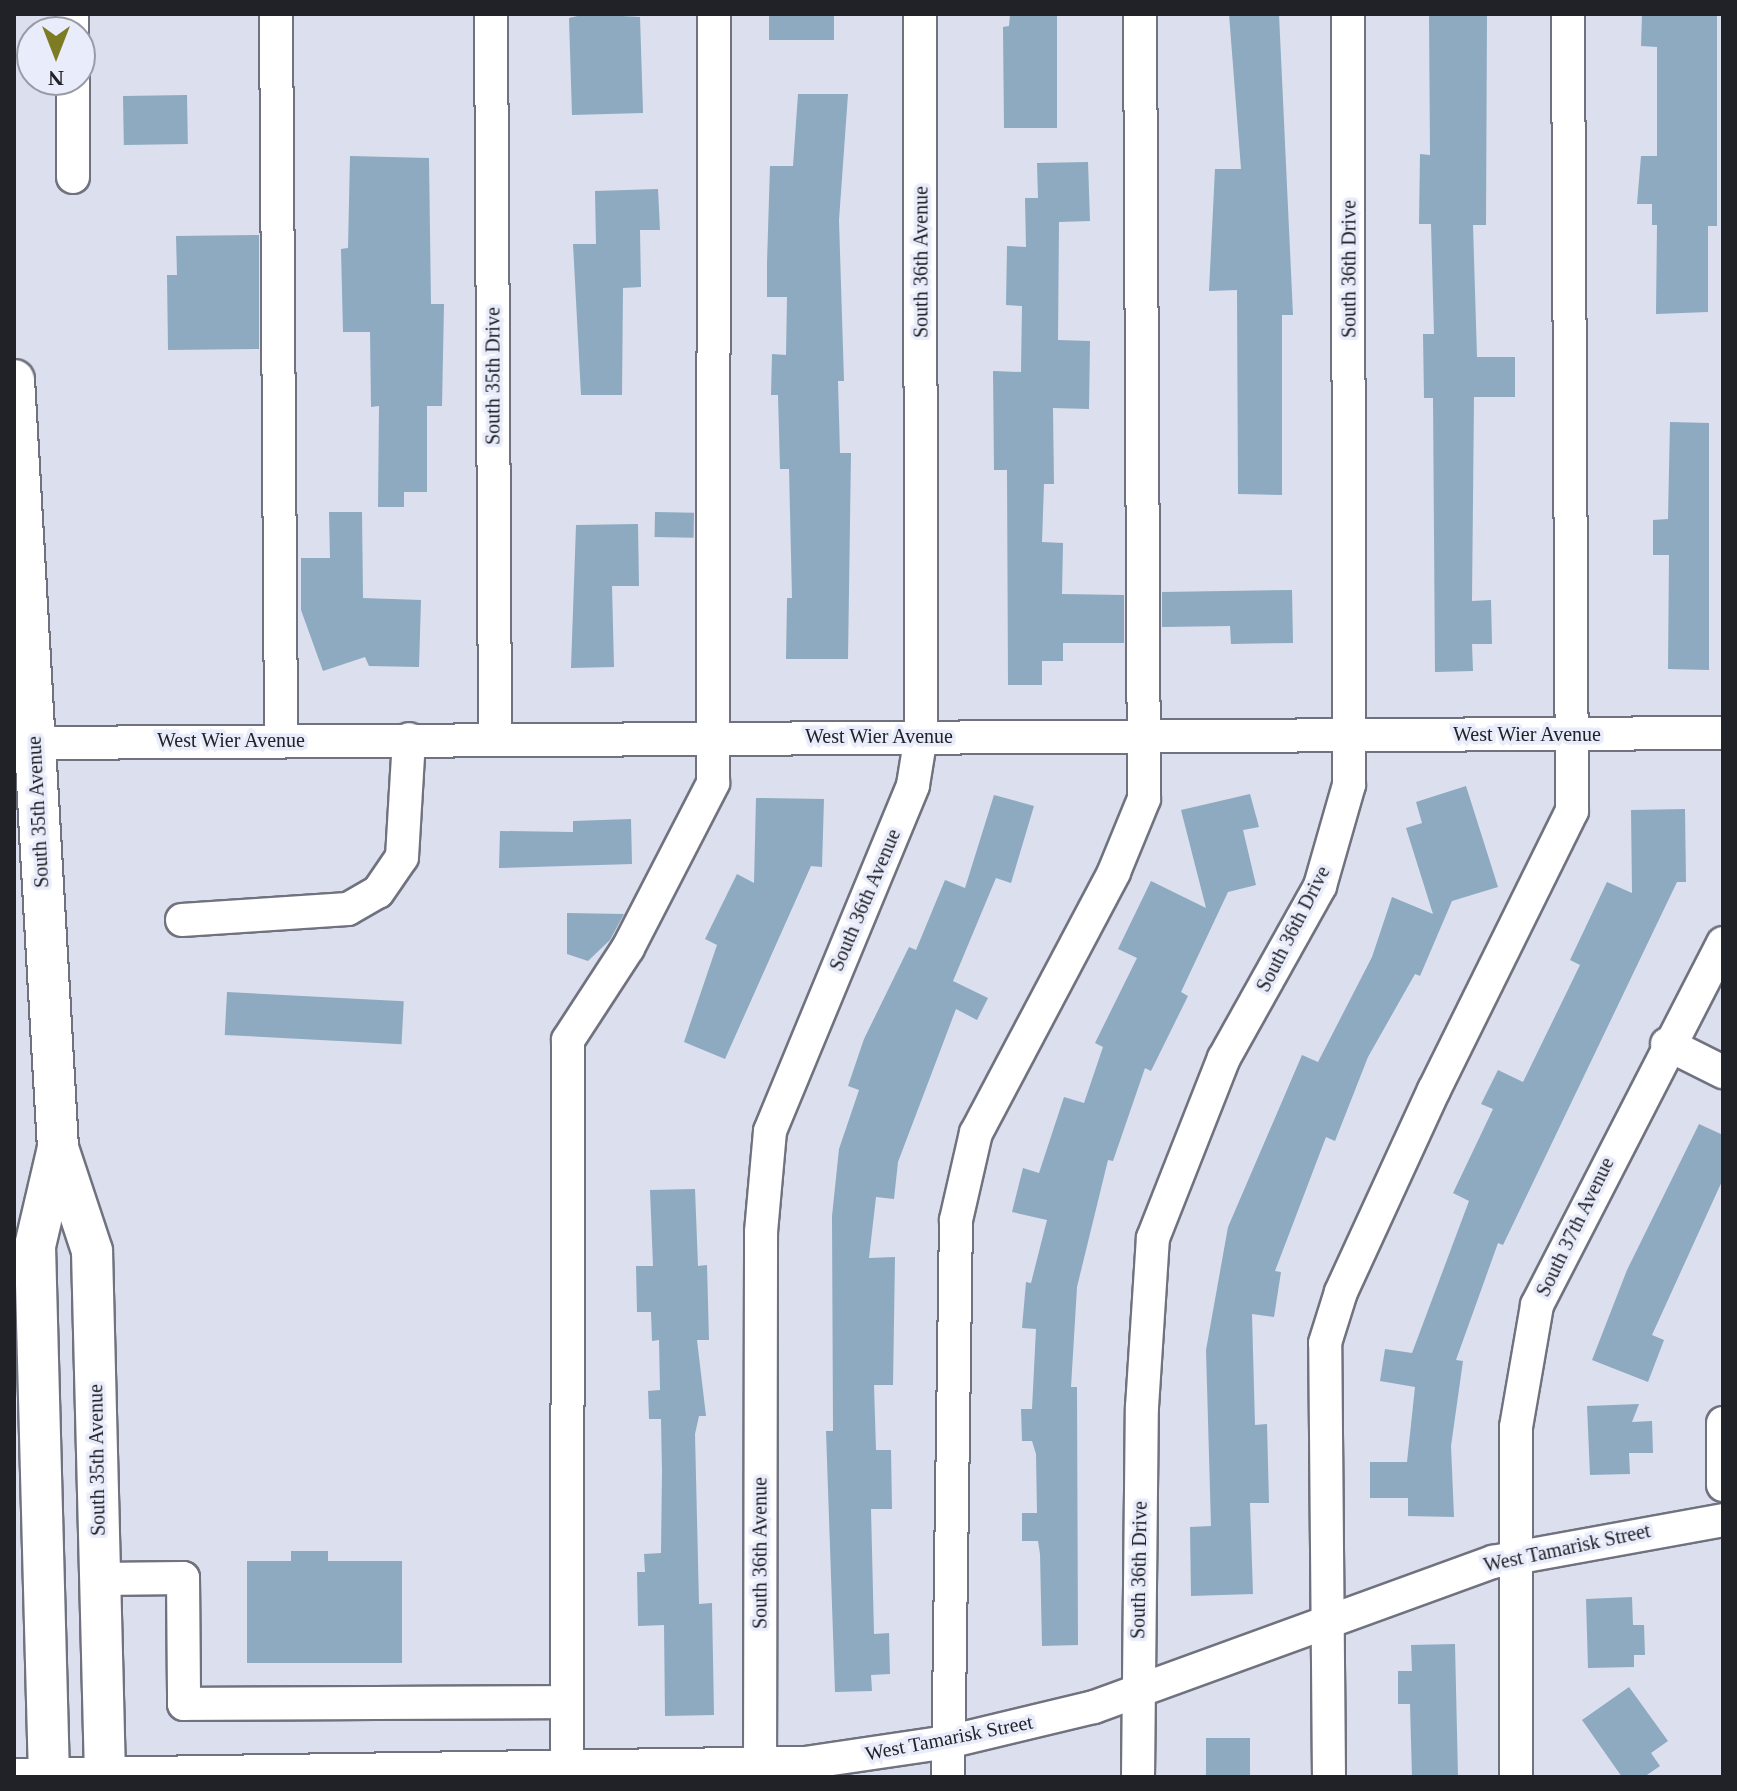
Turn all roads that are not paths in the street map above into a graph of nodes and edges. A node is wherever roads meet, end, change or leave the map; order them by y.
1 (276, 14) edge
2 (491, 14) edge
3 (714, 14) edge
4 (920, 14) edge
5 (1140, 14) edge
6 (1348, 14) edge
7 (1568, 14) edge
8 (73, 96) edge
9 (73, 177) dead end
10 (14, 380) edge
11 (15, 427) edge
12 (27, 725) edge
13 (1571, 733) junction
14 (1723, 733) edge
15 (1351, 734) junction
16 (1144, 735) junction
17 (921, 736) junction
18 (712, 737) junction
19 (281, 739) junction
20 (409, 739) junction
21 (495, 739) junction
22 (182, 920) dead end
23 (1723, 943) edge
24 (1667, 1044) junction
25 (1723, 1072) edge
26 (58, 1148) junction
27 (1723, 1423) edge
28 (1723, 1485) edge
29 (1723, 1520) edge
30 (1514, 1557) junction
31 (100, 1579) junction
32 (1327, 1619) junction
33 (1138, 1692) junction
34 (567, 1702) junction
35 (948, 1742) junction
36 (759, 1772) edge
37 (105, 1774) edge
38 (567, 1774) edge
39 (37, 1775) edge
40 (948, 1777) edge
41 (1138, 1777) edge
42 (1329, 1777) edge
43 (1516, 1777) edge

1 - 19 street
2 - 21 street, South 35th Drive
3 - 18 street
4 - 17 street, South 36th Avenue
5 - 16 street
6 - 15 street, South 36th Drive
7 - 13 street
8 - 9 street
10 - 11 main road, South 35th Avenue
11 - 12 main road, South 35th Avenue
12 - 19 street, West Wier Avenue
12 - 26 main road, South 35th Avenue
13 - 14 street, West Wier Avenue
13 - 15 street, West Wier Avenue
13 - 32 street
15 - 16 street, West Wier Avenue
15 - 33 street, South 36th Drive
16 - 17 street, West Wier Avenue
16 - 35 street
17 - 18 street, West Wier Avenue
17 - 36 street, South 36th Avenue
18 - 21 street, West Wier Avenue
18 - 34 street
19 - 20 street, West Wier Avenue
20 - 21 street, West Wier Avenue
20 - 22 street
23 - 24 street, South 37th Avenue
24 - 25 street
24 - 30 street, South 37th Avenue
26 - 31 main road, South 35th Avenue
26 - 39 main road, South 35th Avenue
27 - 28 street
29 - 30 street, West Tamarisk Street
30 - 32 street, West Tamarisk Street
30 - 43 street, South 37th Avenue
31 - 34 street
31 - 37 main road, South 35th Avenue
32 - 33 street, West Tamarisk Street
32 - 42 street
33 - 35 street, West Tamarisk Street
33 - 41 street, South 36th Drive
34 - 38 street
35 - 36 street, West Tamarisk Street
35 - 40 street
36 - 38 street, West Tamarisk Street
37 - 38 street, West Tamarisk Street
37 - 39 street, West Tamarisk Street

